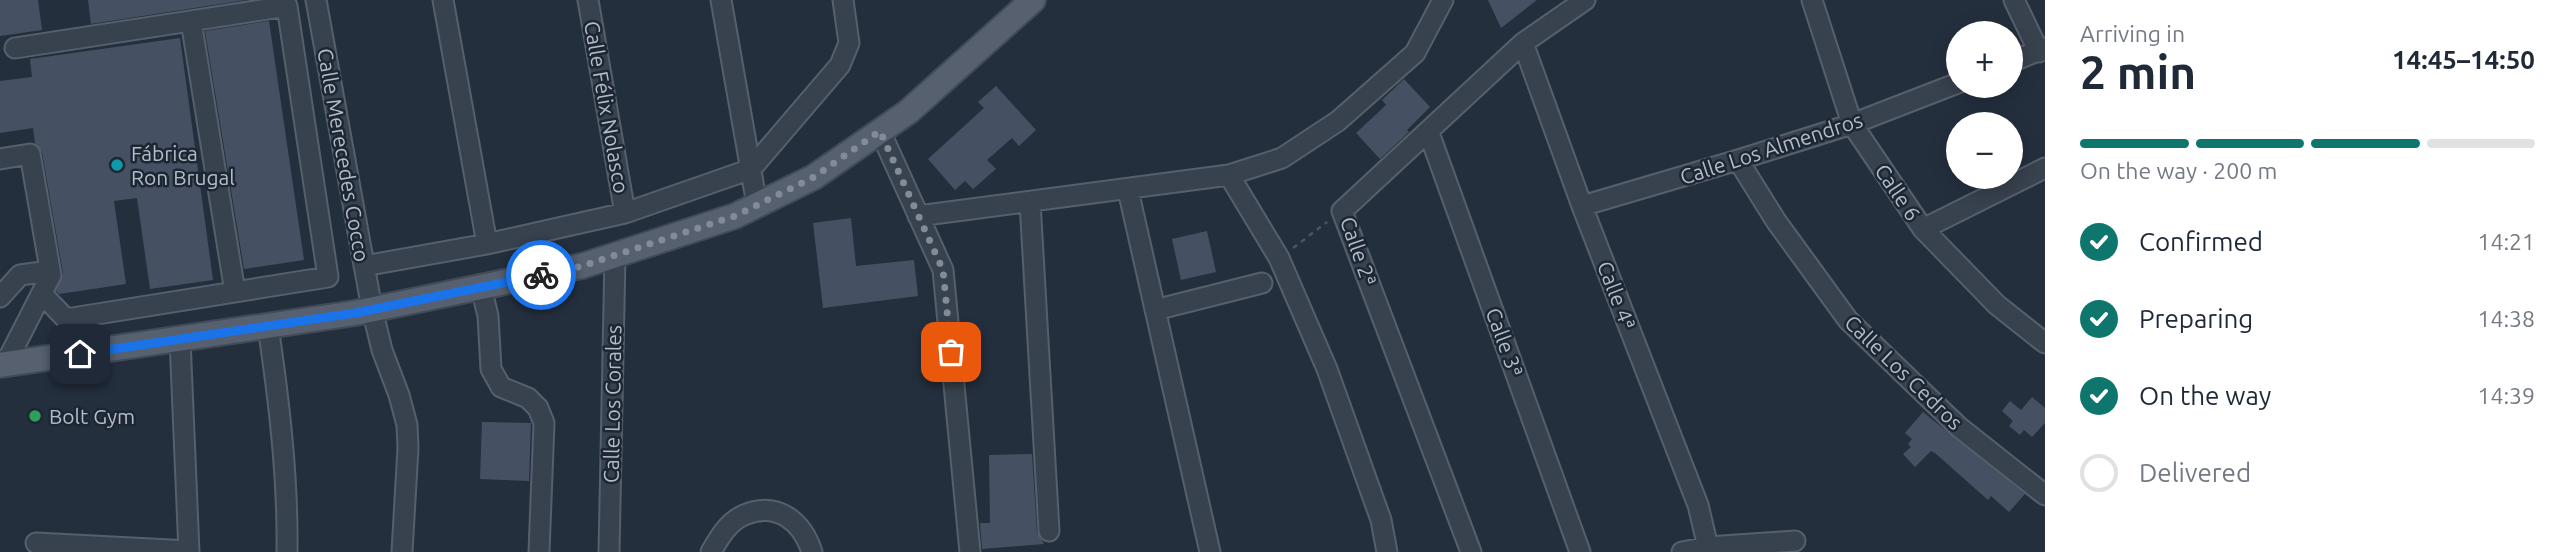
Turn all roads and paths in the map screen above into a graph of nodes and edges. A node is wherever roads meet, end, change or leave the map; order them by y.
1 (316, 0) edge
2 (443, 0) edge
3 (588, 0) edge
4 (721, 0) edge
5 (843, 0) edge
6 (1033, 0) edge
7 (1443, 0) edge
8 (1584, 0) edge
9 (1812, 0) edge
10 (2014, 0) edge
11 (191, 21) junction
12 (1523, 43) junction
13 (15, 48) dead end
14 (2042, 50) edge
15 (2023, 57) edge
16 (1946, 88) edge
17 (1852, 124) junction
18 (880, 131) junction
19 (1429, 133) junction
20 (0, 159) edge
21 (1738, 160) junction
22 (2045, 168) edge
23 (751, 169) junction
24 (1229, 175) junction
25 (1128, 190) junction
26 (1030, 202) junction
27 (757, 205) junction
28 (1582, 206) junction
29 (1342, 211) junction
30 (625, 213) junction
31 (918, 216) junction
32 (1923, 229) junction
33 (486, 244) junction
34 (615, 256) junction
35 (1279, 258) junction
36 (364, 266) junction
37 (50, 271) junction
38 (1262, 283) dead end
39 (481, 287) junction
40 (235, 292) junction
41 (42, 294) junction
42 (0, 297) edge
43 (372, 309) junction
44 (1155, 310) junction
45 (268, 326) junction
46 (180, 339) junction
47 (2045, 343) edge
48 (3, 365) edge
49 (2045, 495) edge
50 (1049, 531) dead end
51 (1796, 541) dead end
52 (36, 543) dead end
53 (1708, 547) junction
54 (80, 549) edge
55 (189, 552) edge
56 (287, 552) edge
57 (402, 552) edge
58 (539, 552) edge
59 (609, 552) edge
60 (711, 552) edge
61 (812, 552) edge
62 (970, 552) edge
63 (1210, 552) edge
64 (1387, 552) edge
65 (1471, 552) edge
66 (1580, 552) edge
67 (1682, 552) edge

1 - 36 street, Calle Merecedes Cocco
2 - 33 street
3 - 30 street, Calle Félix Nolasco
4 - 23 street
5 - 23 street
6 - 18 main road
7 - 24 street
8 - 12 street, Calle 2ª
9 - 17 street, Calle 6
10 - 14 street
11 - 13 street
11 - 40 street
11 - 40 street
12 - 19 street, Calle 2ª
12 - 28 street, Calle 4ª
14 - 15 street
16 - 17 street, Calle Los Almendros
17 - 21 street, Calle Los Almendros
17 - 32 street, Calle 6
18 - 27 main road
18 - 31 street
19 - 29 street, Calle 2ª
19 - 66 street, Calle 3ª
20 - 37 street
21 - 28 street, Calle Los Almendros
21 - 49 street, Calle Los Cedros
22 - 32 street
23 - 27 street
23 - 30 street
24 - 25 street
24 - 35 street
25 - 26 street
25 - 44 street
26 - 31 street
26 - 50 street
27 - 34 main road
28 - 53 street, Calle 4ª
29 - 35 path
29 - 65 street, Calle 2ª
30 - 33 street
31 - 62 street
32 - 47 street, Calle 6
33 - 36 street
34 - 39 main road
34 - 59 street, Calle Los Corales
35 - 64 street
36 - 43 street, Calle Merecedes Cocco
37 - 41 street
37 - 42 street
38 - 44 street
39 - 43 main road
39 - 58 street
40 - 41 street
41 - 48 street
43 - 45 main road
43 - 57 street, Calle Merecedes Cocco
44 - 63 street
45 - 46 main road
45 - 56 street
46 - 48 main road
46 - 55 street
51 - 53 street
52 - 54 street
53 - 67 street
54 - 55 street
60 - 61 street

